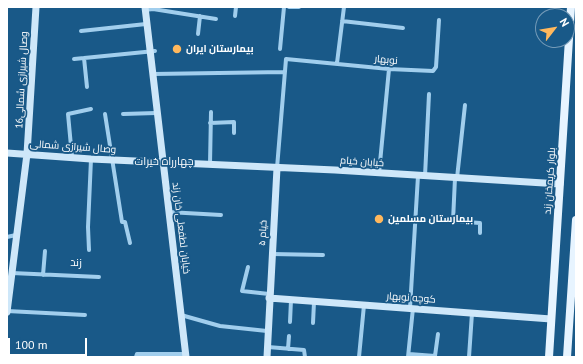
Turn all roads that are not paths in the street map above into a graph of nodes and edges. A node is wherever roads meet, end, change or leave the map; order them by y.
1 (36, 7) edge
2 (236, 7) edge
3 (284, 7) edge
4 (288, 7) edge
5 (299, 7) edge
6 (344, 7) edge
7 (571, 7) edge
8 (145, 9) edge
9 (200, 16) junction
10 (235, 16) dead end
11 (216, 19) dead end
12 (439, 20) dead end
13 (342, 21) junction
14 (146, 24) junction
15 (403, 28) dead end
16 (82, 31) dead end
17 (198, 34) dead end
18 (280, 49) dead end
19 (152, 51) junction
20 (84, 58) junction
21 (74, 60) dead end
22 (337, 63) junction
23 (389, 69) junction
24 (284, 72) junction
25 (152, 74) junction
26 (87, 87) dead end
27 (430, 94) dead end
28 (465, 105) dead end
29 (91, 109) dead end
30 (211, 112) dead end
31 (156, 113) junction
32 (104, 114) dead end
33 (123, 114) dead end
34 (210, 123) junction
35 (234, 133) dead end
36 (7, 153) edge
37 (27, 154) junction
38 (72, 157) junction
39 (91, 159) junction
40 (112, 159) junction
41 (162, 162) junction
42 (210, 164) junction
43 (277, 168) junction
44 (379, 174) junction
45 (421, 176) junction
46 (456, 178) junction
47 (560, 184) junction
48 (168, 212) junction
49 (221, 215) dead end
50 (576, 220) edge
51 (480, 233) dead end
52 (16, 235) junction
53 (7, 236) edge
54 (130, 243) dead end
55 (89, 250) dead end
56 (45, 251) dead end
57 (575, 253) edge
58 (272, 254) junction
59 (323, 255) dead end
60 (248, 267) dead end
61 (12, 273) junction
62 (43, 275) junction
63 (99, 278) dead end
64 (269, 296) junction
65 (292, 300) junction
66 (314, 302) junction
67 (364, 304) junction
68 (411, 308) junction
69 (7, 311) edge
70 (472, 312) junction
71 (85, 315) dead end
72 (181, 315) junction
73 (551, 320) junction
74 (290, 322) dead end
75 (313, 324) dead end
76 (267, 331) junction
77 (438, 334) dead end
78 (572, 335) edge
79 (289, 336) dead end
80 (268, 346) junction
81 (288, 348) junction
82 (186, 356) edge
83 (409, 356) edge
84 (136, 357) edge
85 (267, 357) edge
86 (305, 357) edge
87 (358, 357) edge
88 (469, 357) edge
89 (549, 357) edge
90 (567, 357) edge

1 - 37 street, وصال شیرازی شمالی16
2 - 10 street
3 - 18 street
4 - 5 street
6 - 13 street
7 - 47 main road, بلوار کریمخان زند
8 - 9 street
8 - 14 street, خیابان لطفعلی خان زند
9 - 11 street
9 - 17 street
12 - 23 street, نوبهار
13 - 15 street
13 - 22 street
14 - 16 street
14 - 19 street, خیابان لطفعلی خان زند
19 - 20 street
19 - 25 street, خیابان لطفعلی خان زند
20 - 21 street
20 - 26 street
22 - 23 street, نوبهار
22 - 24 street, نوبهار
23 - 44 street
24 - 25 street
24 - 43 street
25 - 31 street, خیابان لطفعلی خان زند
27 - 45 street
28 - 46 street
29 - 38 street
30 - 34 street
31 - 33 street
31 - 41 street, خیابان لطفعلی خان زند
32 - 40 street
34 - 35 street
34 - 42 street
36 - 37 street, وصال شیرازی شمالی
37 - 38 street, وصال شیرازی شمالی
37 - 52 street, وصال شیرازی شمالی16
38 - 39 street, وصال شیرازی شمالی
39 - 40 street, وصال شیرازی شمالی
39 - 55 street
40 - 41 street, وصال شیرازی شمالی
40 - 54 street
41 - 42 street, خیابان خیام
41 - 48 street, خیابان لطفعلی خان زند
42 - 43 street, خیابان خیام
43 - 44 street, خیابان خیام
43 - 58 street, ۵ خیام
44 - 45 street, خیابان خیام
45 - 46 street, خیابان خیام
45 - 68 street
46 - 47 street, خیابان خیام
46 - 51 street
47 - 73 main road, بلوار کریمخان زند
48 - 49 street
48 - 72 street, خیابان لطفعلی خان زند
50 - 57 main road
52 - 53 street
52 - 61 street, وصال شیرازی شمالی16
56 - 62 street
57 - 78 main road
58 - 59 street
58 - 64 street, ۵ خیام
60 - 64 street
61 - 62 street
61 - 69 street, وصال شیرازی شمالی16
62 - 63 street
64 - 65 street, کوچه نوبهار
64 - 76 street, ۵ خیام
65 - 66 street, کوچه نوبهار
65 - 74 street
66 - 67 street, کوچه نوبهار
66 - 75 street
67 - 68 street, کوچه نوبهار
67 - 87 street
68 - 70 street, کوچه نوبهار
68 - 83 street
69 - 71 street
70 - 73 street, کوچه نوبهار
70 - 88 street
72 - 76 street
72 - 82 street, خیابان لطفعلی خان زند
73 - 89 main road, بلوار کریمخان زند
76 - 80 street, ۵ خیام
77 - 83 street
78 - 90 main road
79 - 81 street
80 - 81 street
80 - 85 street, ۵ خیام
81 - 86 street
82 - 84 street

